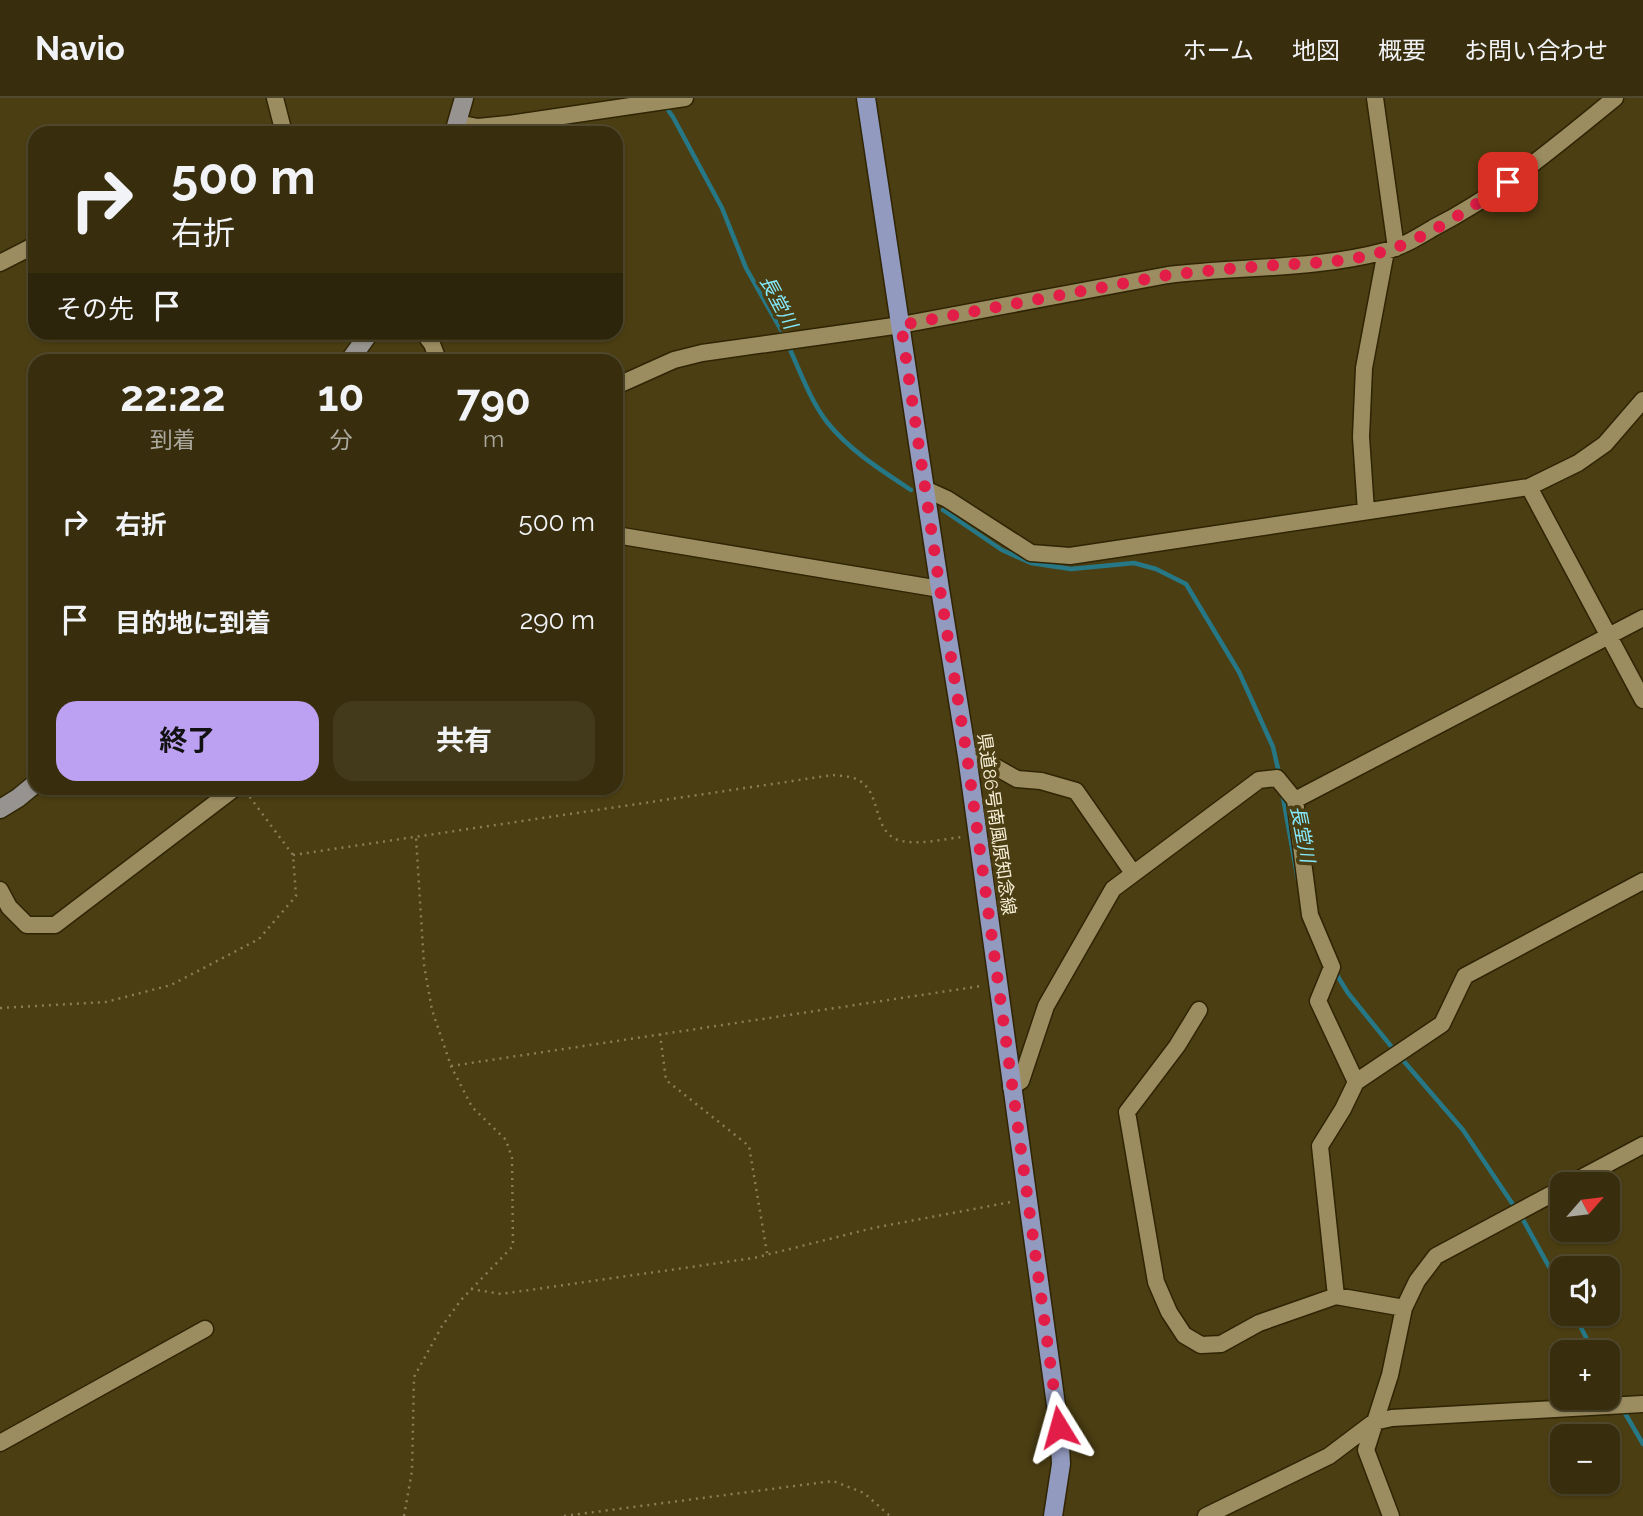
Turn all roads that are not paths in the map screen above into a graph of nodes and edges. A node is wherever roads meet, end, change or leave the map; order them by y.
1 (275, 98) edge
2 (464, 98) edge
3 (685, 98) edge
4 (866, 98) edge
5 (1376, 98) edge
6 (1615, 98) edge
7 (282, 126) edge
8 (456, 126) edge
9 (488, 126) edge
10 (28, 249) edge
11 (1391, 250) junction
12 (0, 263) edge
13 (901, 325) junction
14 (623, 383) edge
15 (1643, 400) edge
16 (1529, 487) junction
17 (925, 489) junction
18 (1366, 512) junction
19 (623, 536) edge
20 (940, 589) junction
21 (1643, 618) edge
22 (1609, 636) junction
23 (1643, 700) edge
24 (967, 756) junction
25 (28, 790) edge
26 (226, 795) edge
27 (1295, 800) junction
28 (0, 808) edge
29 (1133, 873) junction
30 (1643, 881) edge
31 (0, 890) edge
32 (1199, 1010) dead end
33 (1356, 1082) junction
34 (1012, 1087) junction
35 (1643, 1145) edge
36 (1592, 1172) edge
37 (1550, 1195) edge
38 (1336, 1296) junction
39 (1404, 1308) junction
40 (205, 1329) dead end
41 (1643, 1404) edge
42 (1374, 1422) junction
43 (0, 1443) edge
44 (1053, 1516) edge
45 (1206, 1516) edge
46 (1391, 1516) edge

1 - 7 street
2 - 8 street
3 - 9 street
4 - 13 main road, 県道86号南風原知念線
5 - 11 street
6 - 11 street
10 - 12 street
11 - 13 street
11 - 18 street
13 - 14 street
13 - 17 main road, 県道86号南風原知念線
15 - 16 street
16 - 18 street
16 - 22 street
17 - 18 street
17 - 20 main road, 県道86号南風原知念線
19 - 20 street
20 - 24 main road, 県道86号南風原知念線
21 - 22 street
22 - 23 street
22 - 27 street
24 - 29 street
24 - 34 main road, 県道86号南風原知念線
25 - 28 street
26 - 31 street
27 - 29 street
27 - 33 street
29 - 34 street
30 - 33 street
32 - 38 street
33 - 38 street
34 - 44 main road, 県道86号南風原知念線
35 - 36 street
37 - 39 street
38 - 39 street
39 - 42 street
40 - 43 street
41 - 42 street
42 - 45 street
42 - 46 street

